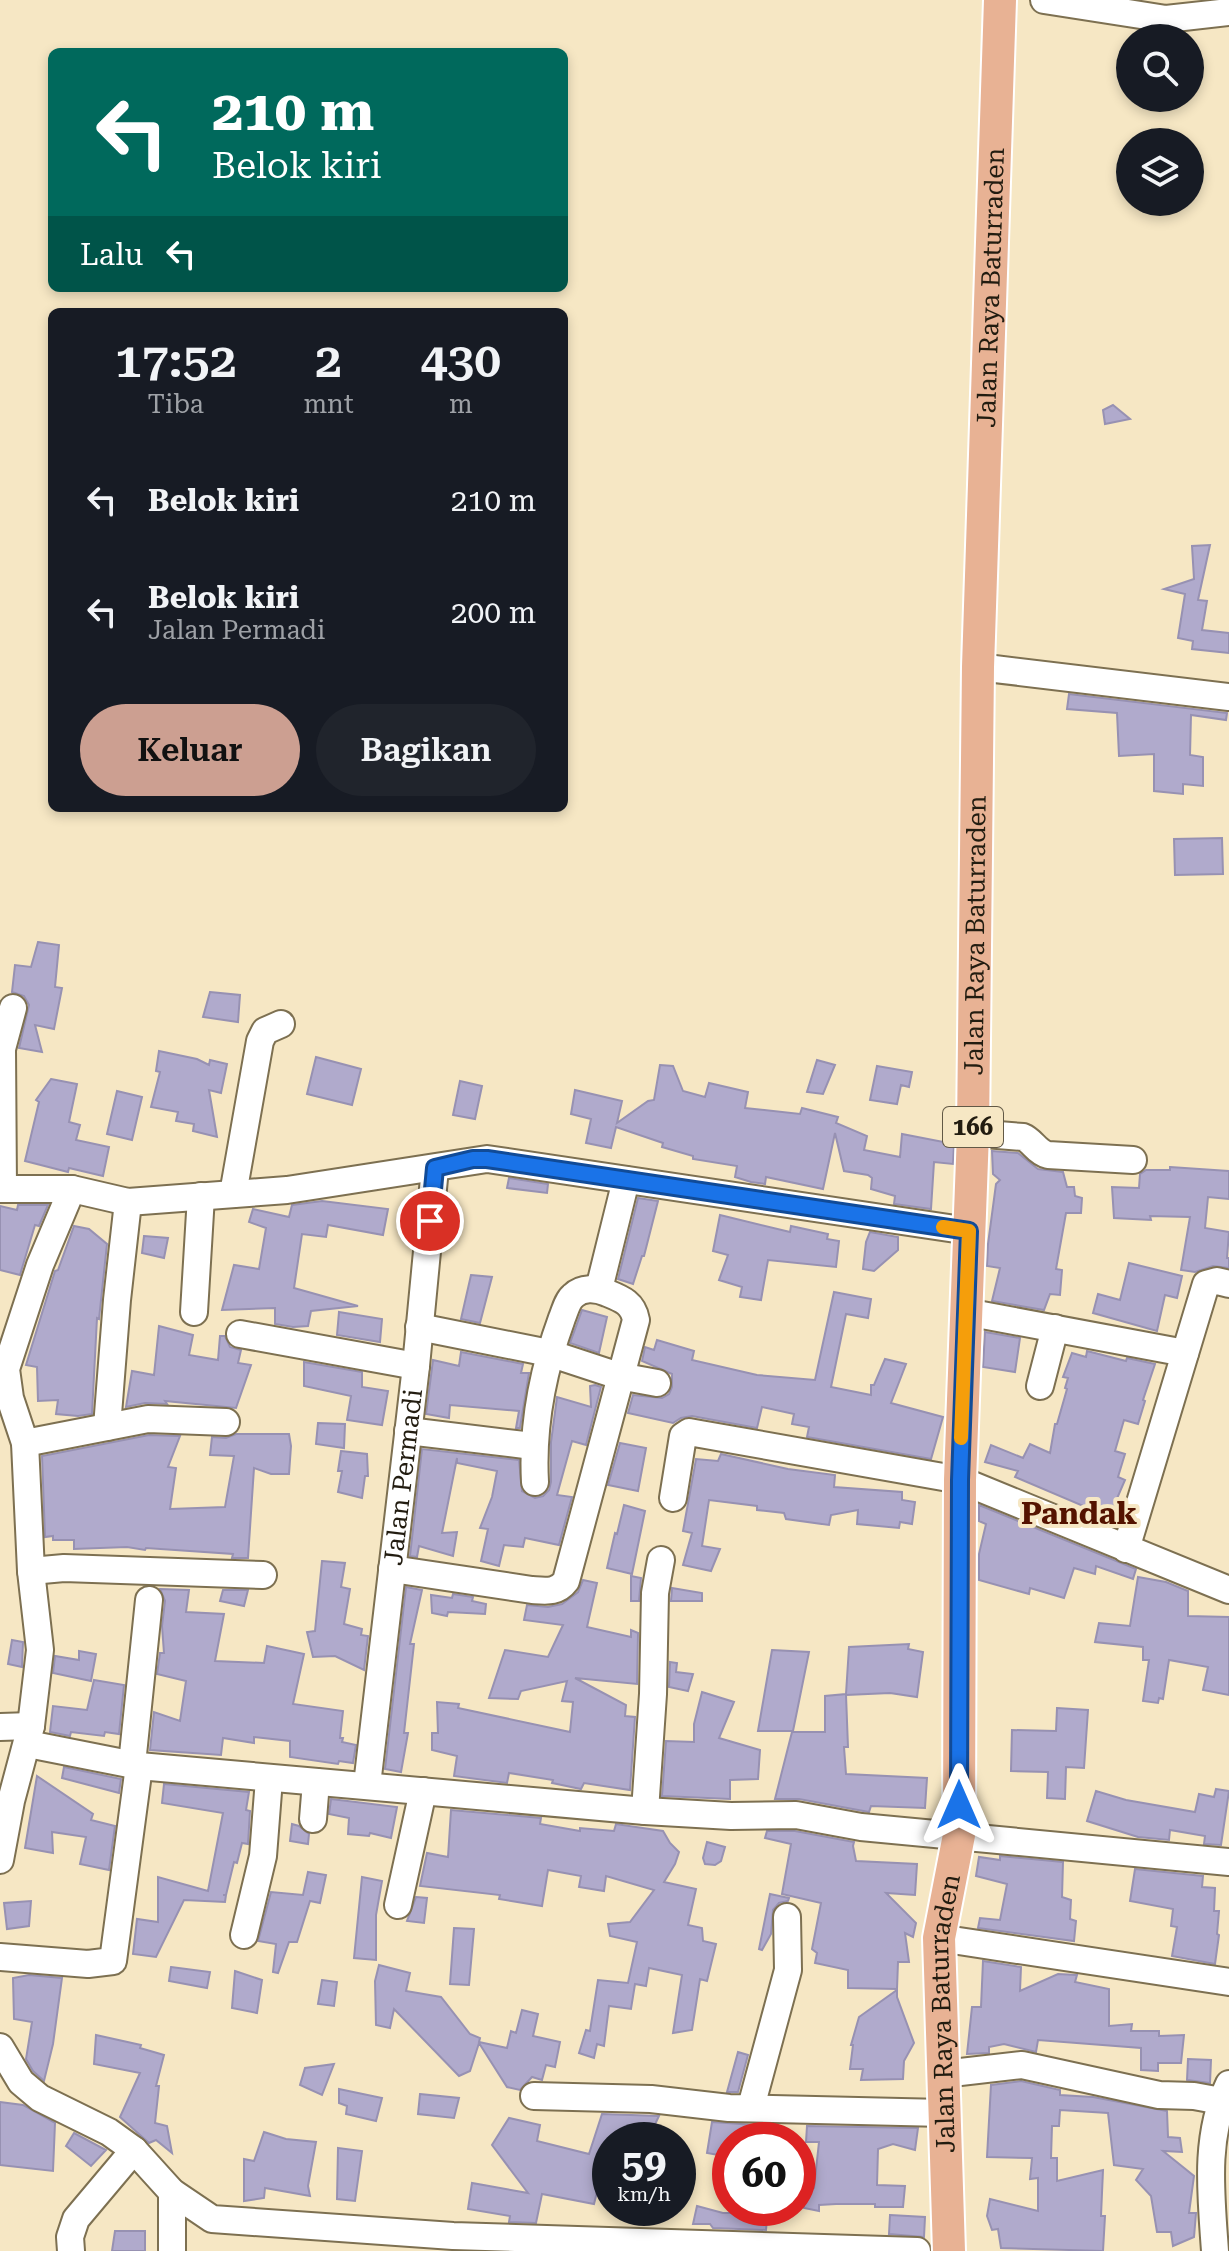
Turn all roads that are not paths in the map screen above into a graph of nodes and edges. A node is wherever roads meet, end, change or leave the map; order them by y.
1 (1000, 0) edge
2 (1044, 0) edge
3 (1229, 12) edge
4 (978, 667) junction
5 (1229, 697) edge
6 (13, 1008) dead end
7 (281, 1024) dead end
8 (1, 1048) edge
9 (973, 1133) junction
10 (1133, 1160) dead end
11 (435, 1168) junction
12 (626, 1180) junction
13 (2, 1189) edge
14 (72, 1189) junction
15 (233, 1194) junction
16 (201, 1196) junction
17 (128, 1202) junction
18 (969, 1231) junction
19 (1229, 1284) edge
20 (599, 1289) junction
21 (194, 1312) dead end
22 (966, 1312) junction
23 (419, 1327) junction
24 (1055, 1328) junction
25 (240, 1334) dead end
26 (549, 1353) junction
27 (1185, 1353) junction
28 (416, 1366) junction
29 (619, 1376) junction
30 (657, 1383) dead end
31 (1040, 1386) dead end
32 (226, 1422) dead end
33 (107, 1427) junction
34 (408, 1431) junction
35 (33, 1441) junction
36 (533, 1446) junction
37 (960, 1480) junction
38 (535, 1482) dead end
39 (673, 1498) dead end
40 (1126, 1549) junction
41 (661, 1560) dead end
42 (50, 1569) junction
43 (392, 1569) junction
44 (263, 1575) dead end
45 (1229, 1590) edge
46 (149, 1600) dead end
47 (0, 1727) edge
48 (30, 1735) junction
49 (135, 1765) junction
50 (269, 1779) junction
51 (316, 1782) junction
52 (367, 1785) junction
53 (423, 1791) junction
54 (645, 1811) junction
55 (313, 1819) dead end
56 (959, 1835) junction
57 (0, 1860) edge
58 (1229, 1862) edge
59 (398, 1905) dead end
60 (787, 1917) dead end
61 (244, 1935) dead end
62 (939, 1938) junction
63 (0, 1957) edge
64 (1229, 1982) edge
65 (4, 2061) edge
66 (943, 2074) junction
67 (1225, 2092) edge
68 (534, 2096) dead end
69 (751, 2107) junction
70 (944, 2113) junction
71 (134, 2150) junction
72 (172, 2192) junction
73 (71, 2251) edge
74 (172, 2251) edge
75 (917, 2251) edge
76 (949, 2251) edge
77 (1215, 2251) edge

1 - 4 main road, Jalan Raya Baturraden / 166
2 - 3 street
4 - 5 street
4 - 9 main road, Jalan Raya Baturraden / 166
6 - 8 street
7 - 15 street
8 - 13 street
9 - 10 street
9 - 18 main road, Jalan Raya Baturraden / 166
11 - 12 street
11 - 15 street
11 - 23 street, Jalan Permadi
12 - 18 street
12 - 20 street
13 - 14 street
14 - 17 street
14 - 35 street
15 - 16 street
16 - 17 street
16 - 21 street
17 - 33 street
18 - 22 main road, Jalan Raya Baturraden / 166
19 - 27 street
20 - 26 street
20 - 29 street
22 - 24 street
22 - 37 main road, Jalan Raya Baturraden / 166
23 - 26 street
23 - 28 street, Jalan Permadi
24 - 27 street
24 - 31 street
25 - 28 street
26 - 29 street
26 - 36 street
27 - 40 street
28 - 34 street, Jalan Permadi
29 - 30 street
29 - 43 street
32 - 33 street
33 - 35 street
34 - 36 street
34 - 43 street, Jalan Permadi
35 - 42 street
36 - 38 street
37 - 39 street
37 - 40 street
37 - 56 main road, Jalan Raya Baturraden / 166
40 - 45 street
41 - 54 street
42 - 44 street
42 - 48 street
43 - 52 street, Jalan Permadi
46 - 49 street
47 - 48 street
48 - 49 street
48 - 57 street
49 - 50 street
49 - 63 street
50 - 51 street
50 - 61 street
51 - 52 street
51 - 55 street
52 - 53 street
53 - 54 street
53 - 59 street
54 - 56 street
56 - 58 street
56 - 62 main road, Jalan Raya Baturraden / 166
60 - 69 street
62 - 64 street
62 - 66 main road, Jalan Raya Baturraden / 166
65 - 71 street
66 - 67 street
66 - 70 main road, Jalan Raya Baturraden / 166
67 - 77 street
68 - 69 street
69 - 70 street
70 - 76 main road, Jalan Raya Baturraden / 166
71 - 72 street
71 - 73 street
72 - 74 street
72 - 75 street

